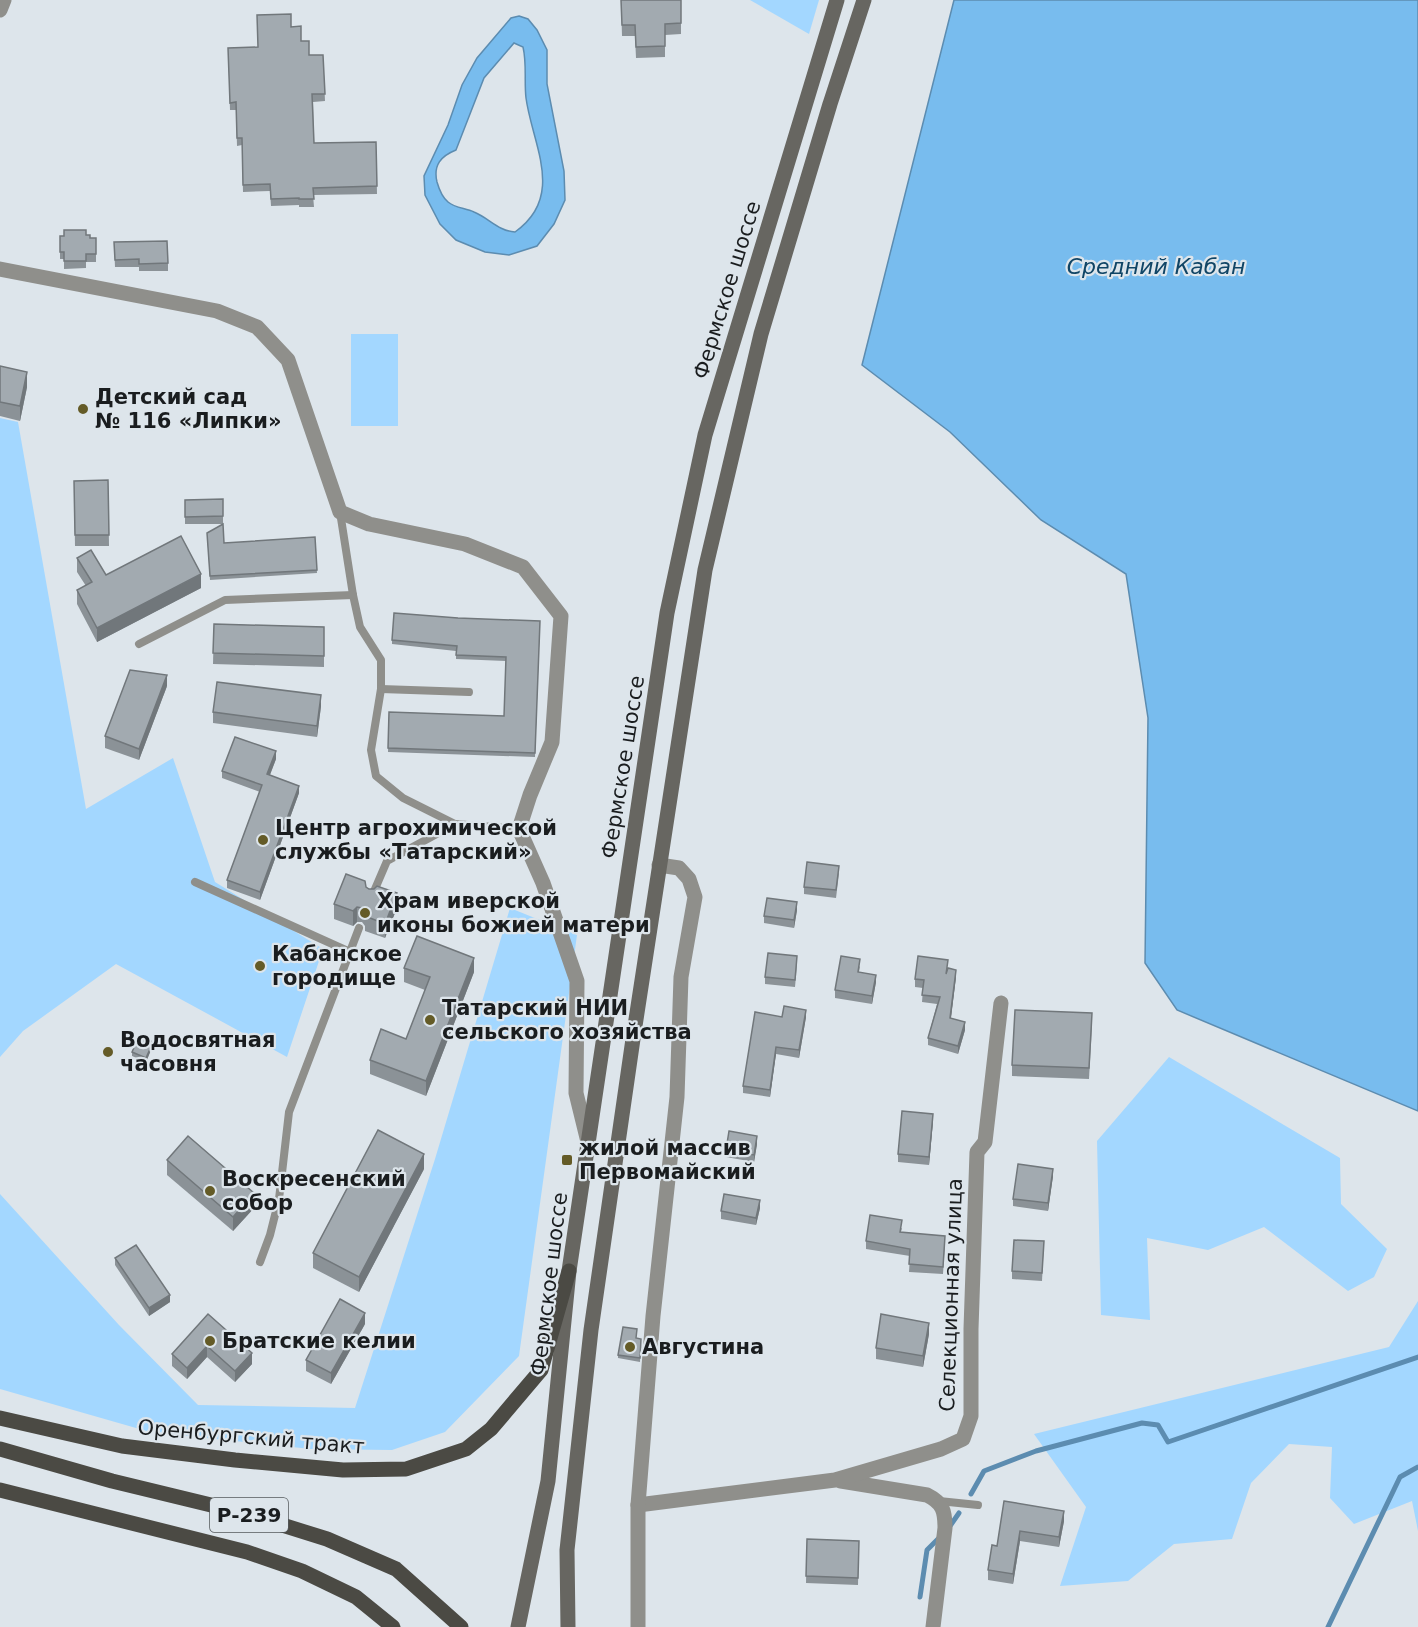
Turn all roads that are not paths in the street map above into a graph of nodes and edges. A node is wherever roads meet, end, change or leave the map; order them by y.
1 (4, 0) edge
2 (837, 0) edge
3 (864, 0) edge
4 (0, 10) edge
5 (0, 269) edge
6 (340, 512) junction
7 (352, 595) junction
8 (139, 644) dead end
9 (381, 689) junction
10 (469, 692) dead end
11 (455, 824) junction
12 (519, 829) junction
13 (659, 865) junction
14 (195, 882) dead end
15 (371, 898) edge
16 (359, 928) dead end
17 (350, 952) junction
18 (1001, 1004) dead end
19 (589, 1144) junction
20 (260, 1262) dead end
21 (569, 1271) junction
22 (0, 1418) edge
23 (7, 1451) edge
24 (835, 1480) junction
25 (0, 1490) edge
26 (939, 1501) junction
27 (638, 1505) junction
28 (978, 1505) dead end
29 (393, 1627) edge
30 (461, 1627) edge
31 (518, 1627) edge
32 (568, 1627) edge
33 (638, 1627) edge
34 (933, 1627) edge

1 - 4 street
2 - 19 main road, Фермское шоссе
3 - 13 main road
5 - 6 street
6 - 7 lane
6 - 12 street
7 - 8 lane
7 - 9 lane
9 - 10 lane
9 - 11 lane
11 - 12 lane
11 - 15 lane
12 - 19 street
13 - 27 street
13 - 32 main road
14 - 17 lane
16 - 17 lane
17 - 20 lane
18 - 24 street, Селекционная улица
19 - 21 main road, Фермское шоссе
21 - 22 main road, Оренбургский тракт
21 - 31 main road, Фермское шоссе
23 - 30 main road, Р-239
24 - 26 street
24 - 27 street
25 - 29 main road, Р-239
26 - 28 lane
26 - 34 street
27 - 33 street

